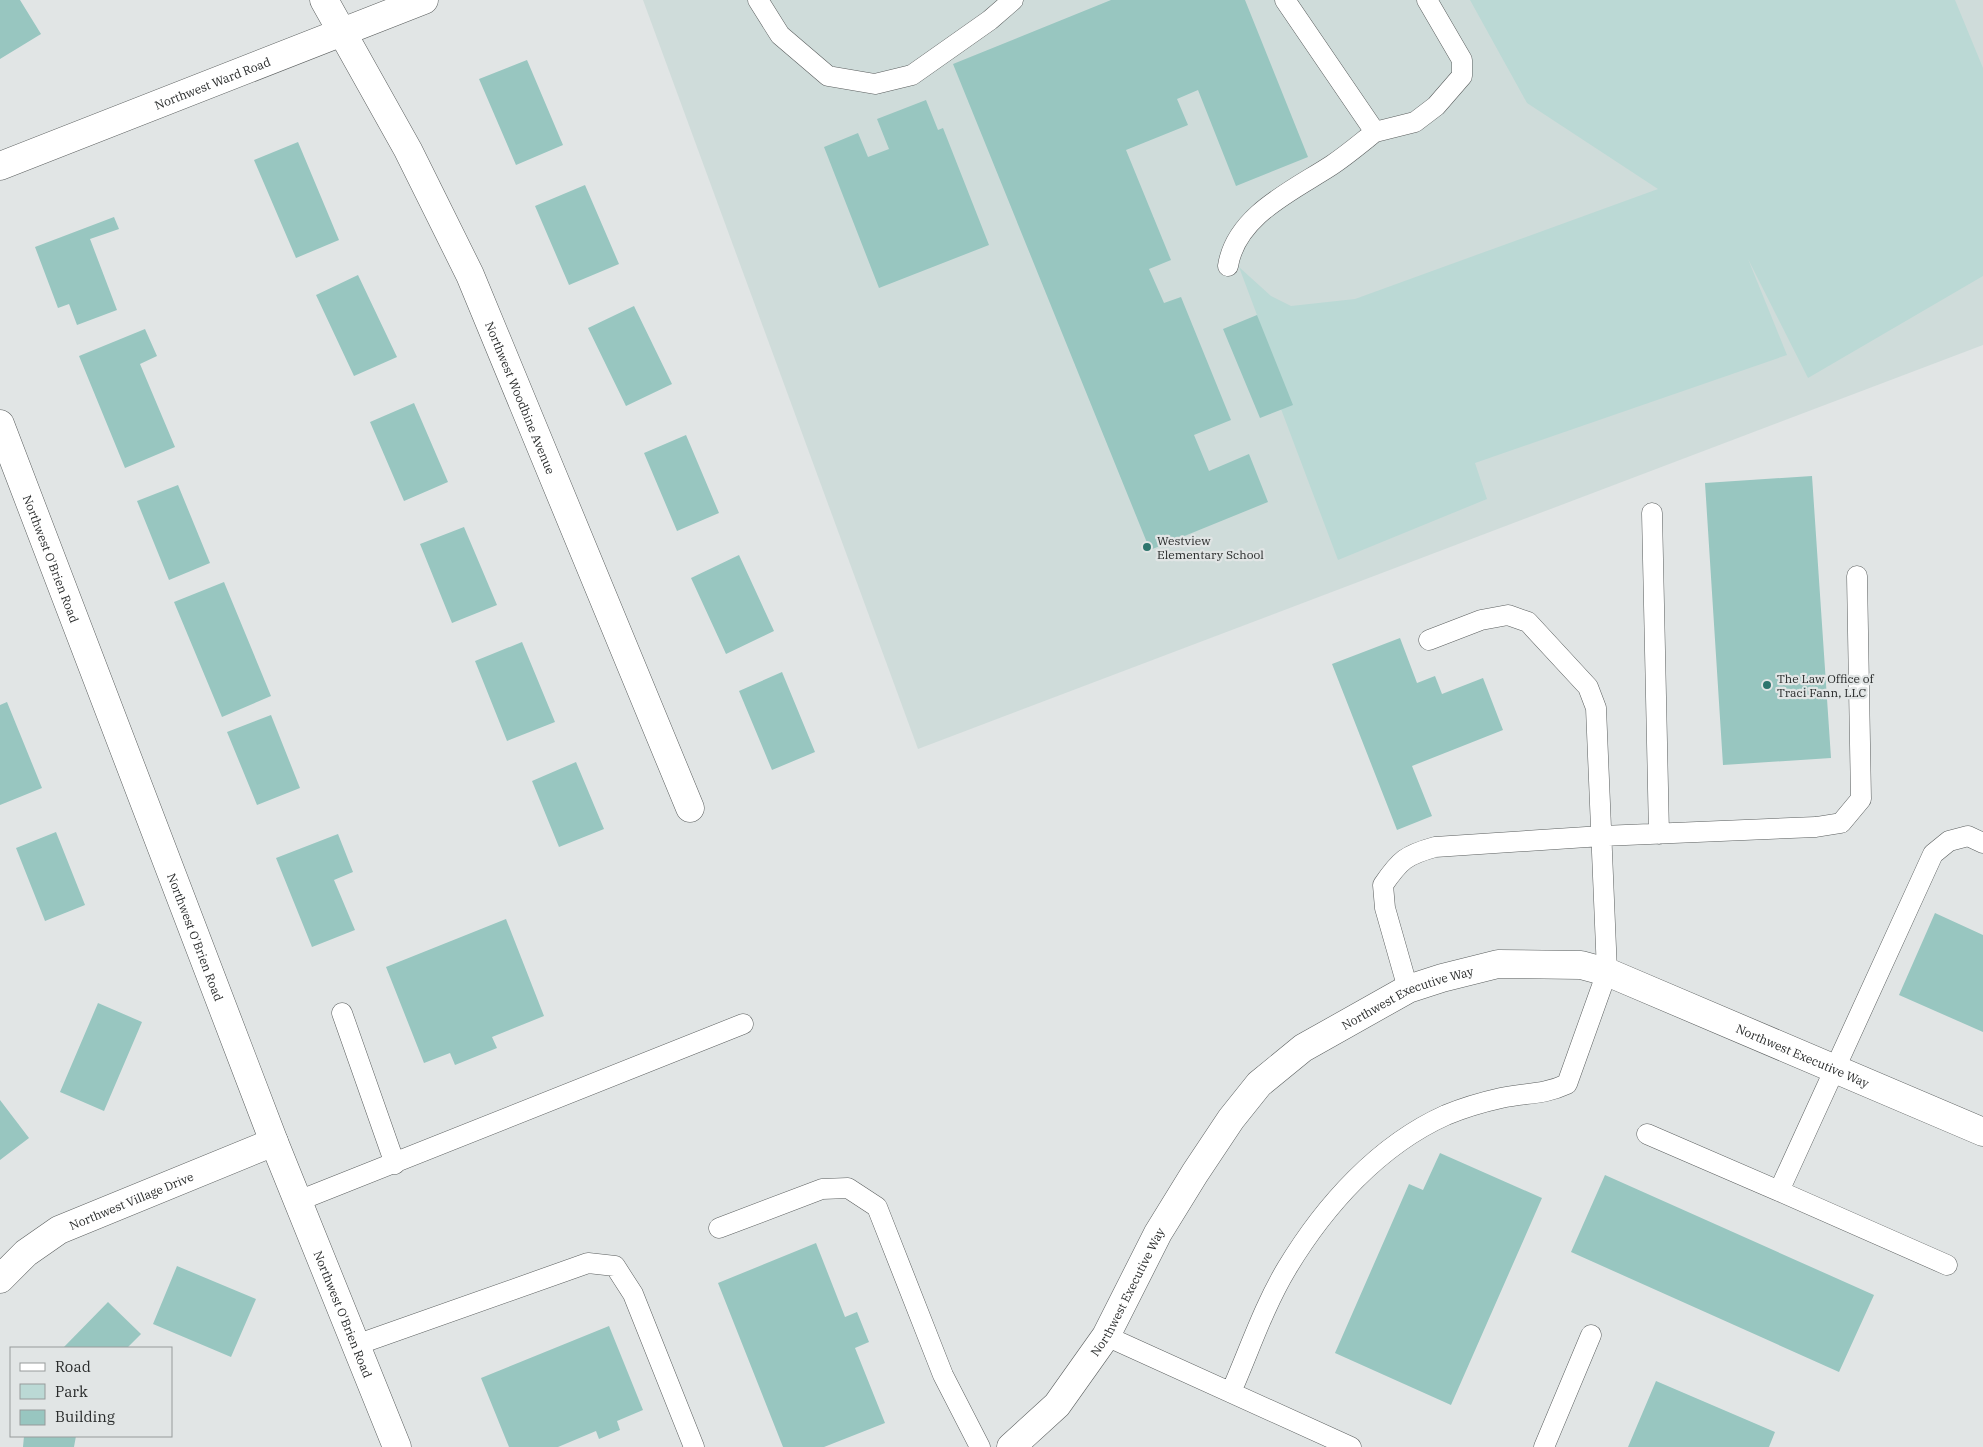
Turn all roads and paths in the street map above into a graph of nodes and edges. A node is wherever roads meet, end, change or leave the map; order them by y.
1 (324, 0) edge
2 (424, 0) edge
3 (758, 0) edge
4 (1013, 0) edge
5 (1284, 0) edge
6 (1428, 0) edge
7 (341, 32) junction
8 (1375, 132) junction
9 (0, 166) edge
10 (1228, 266) dead end
11 (0, 424) edge
12 (1652, 513) dead end
13 (1857, 576) dead end
14 (1429, 640) dead end
15 (690, 808) dead end
16 (1659, 834) junction
17 (1602, 836) junction
18 (1983, 843) edge
19 (1607, 972) junction
20 (1408, 989) junction
21 (342, 1013) dead end
22 (743, 1024) dead end
23 (1835, 1069) junction
24 (1983, 1132) edge
25 (1647, 1134) dead end
26 (274, 1142) junction
27 (395, 1164) junction
28 (1779, 1191) junction
29 (298, 1201) junction
30 (718, 1228) dead end
31 (1947, 1265) dead end
32 (0, 1279) edge
33 (1591, 1335) dead end
34 (1106, 1336) junction
35 (356, 1345) junction
36 (1231, 1392) junction
37 (397, 1447) edge
38 (694, 1447) edge
39 (980, 1447) edge
40 (1011, 1447) edge
41 (1351, 1447) edge
42 (1544, 1447) edge

1 - 7 street, Northwest Woodbine Avenue
2 - 7 street, Northwest Ward Road
3 - 4 lane
5 - 8 lane
6 - 8 lane
7 - 9 street, Northwest Ward Road
7 - 15 street, Northwest Woodbine Avenue
8 - 10 lane
11 - 26 street, Northwest O'Brien Road
12 - 16 lane
13 - 16 lane
14 - 17 lane
16 - 17 lane
17 - 19 lane
17 - 20 lane
18 - 23 lane
19 - 20 street, Northwest Executive Way
19 - 23 street, Northwest Executive Way
19 - 36 lane
20 - 34 street, Northwest Executive Way
21 - 27 lane
22 - 27 lane
23 - 24 street, Northwest Executive Way
23 - 28 lane
25 - 28 lane
26 - 29 street, Northwest O'Brien Road
26 - 32 street, Northwest Village Drive
27 - 29 lane
28 - 31 lane
29 - 35 street, Northwest O'Brien Road
30 - 39 lane
33 - 42 lane
34 - 36 lane
34 - 40 street, Northwest Executive Way
35 - 37 street, Northwest O'Brien Road
35 - 38 lane
36 - 41 lane

